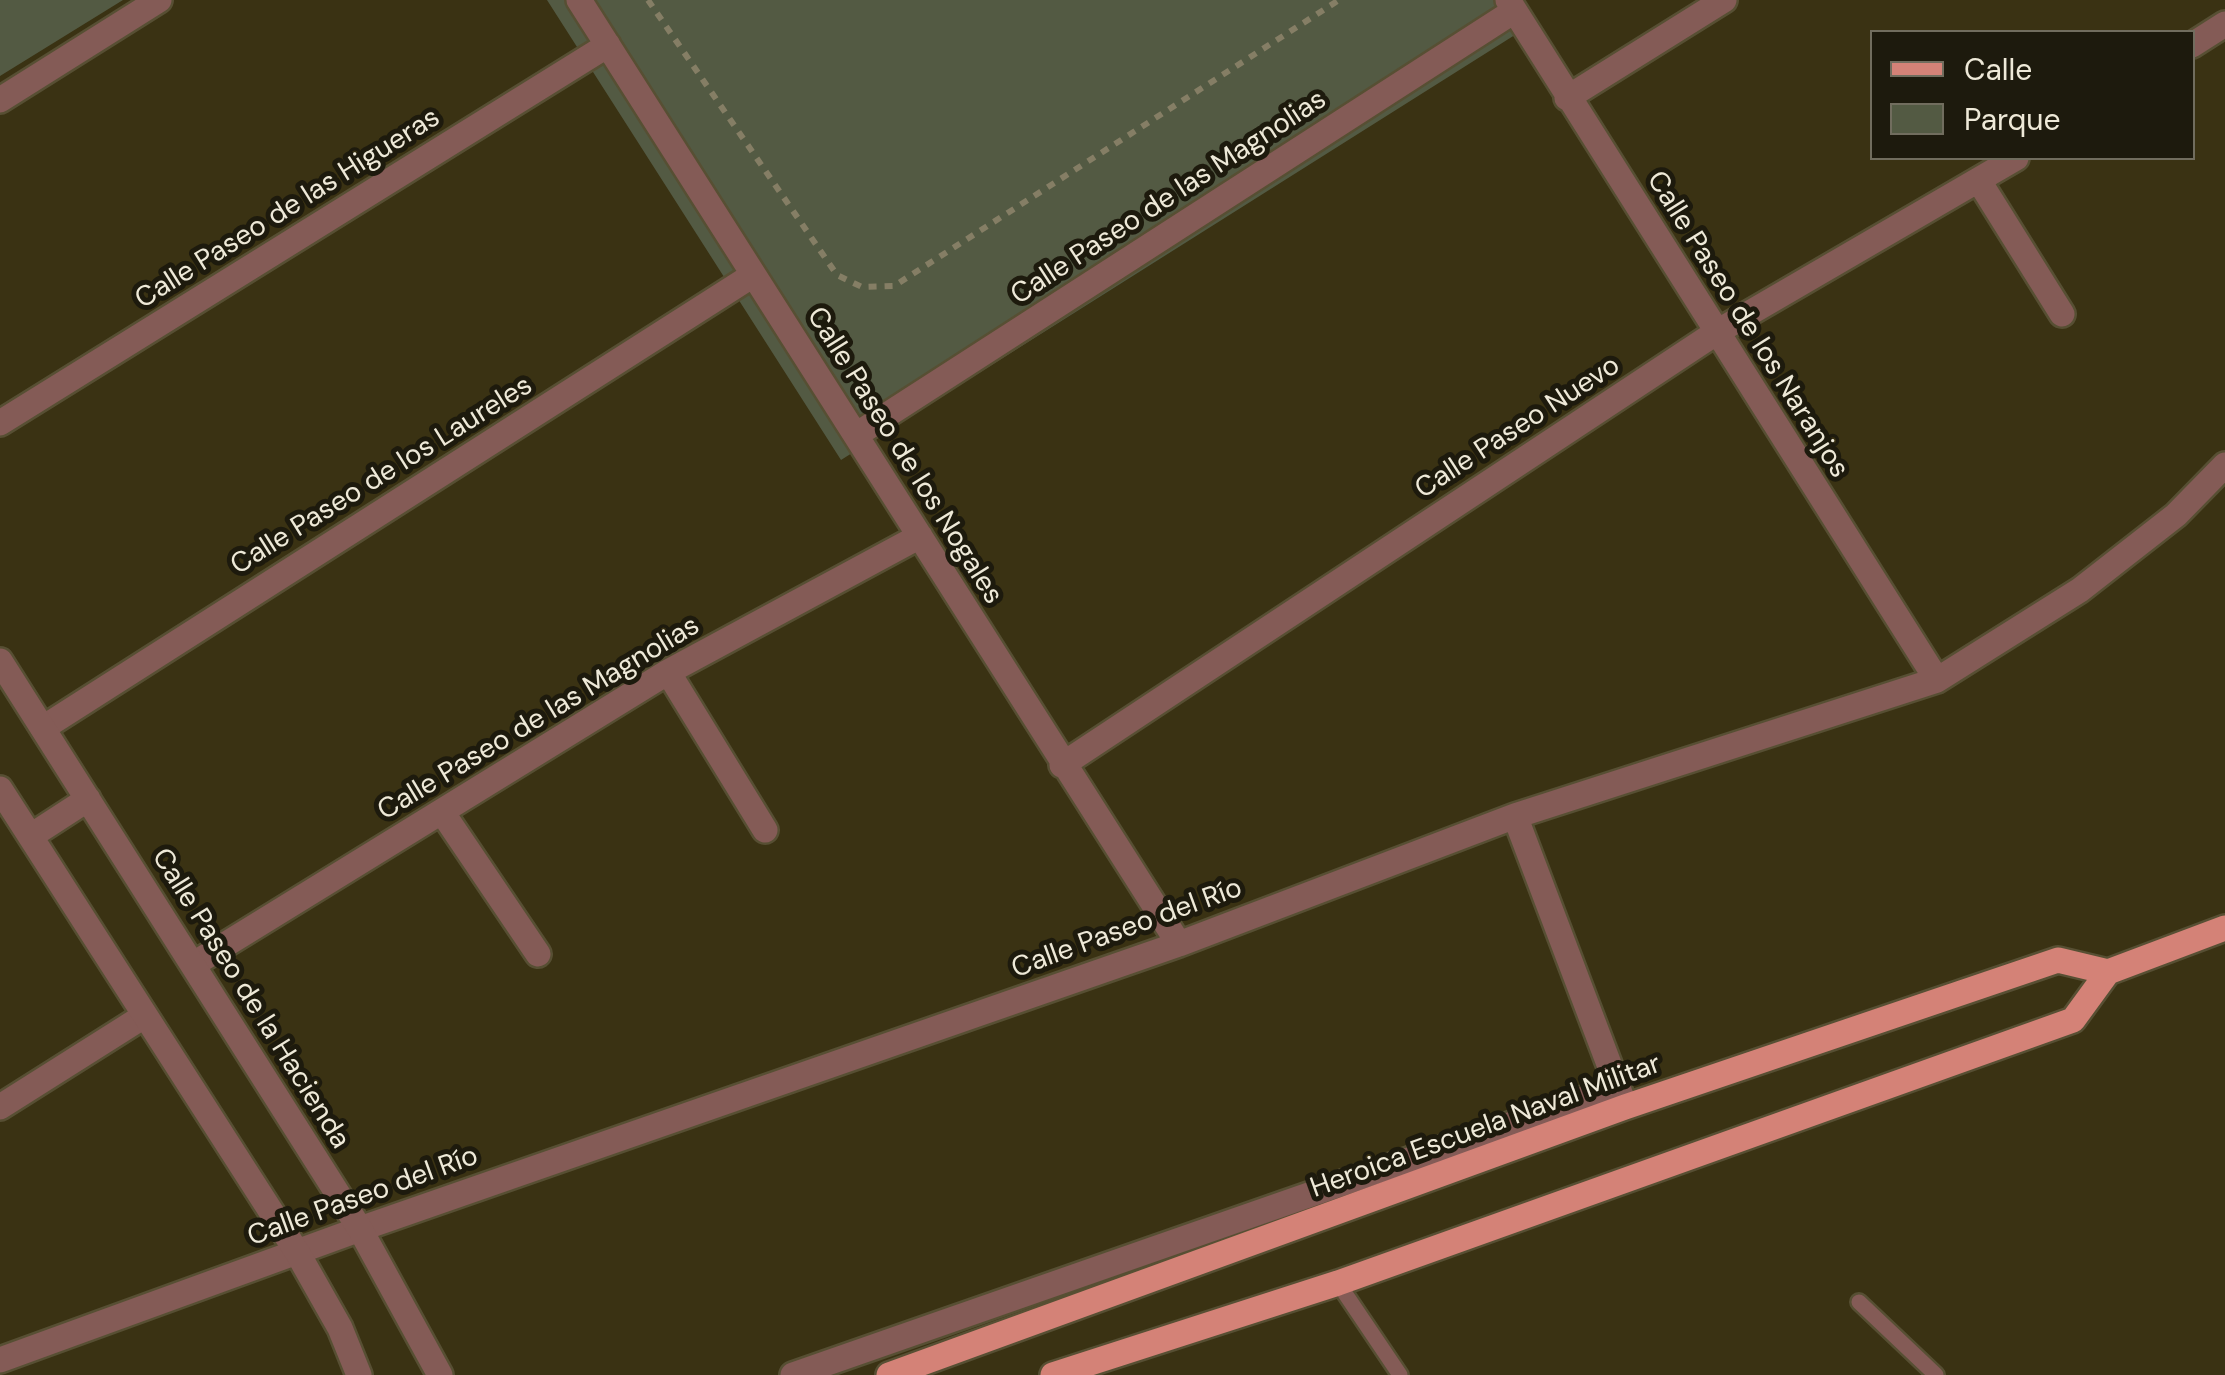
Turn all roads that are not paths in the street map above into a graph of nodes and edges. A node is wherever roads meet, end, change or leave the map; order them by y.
1 (159, 0) edge
2 (579, 0) edge
3 (1724, 0) edge
4 (1511, 6) edge
5 (2225, 24) edge
6 (2195, 43) edge
7 (608, 45) junction
8 (1567, 98) junction
9 (0, 100) edge
10 (2013, 160) edge
11 (1979, 181) junction
12 (753, 276) junction
13 (2062, 314) dead end
14 (1717, 332) junction
15 (0, 423) edge
16 (856, 435) junction
17 (2225, 465) edge
18 (920, 536) junction
19 (0, 662) edge
20 (668, 672) junction
21 (1936, 680) junction
22 (43, 728) junction
23 (1062, 765) junction
24 (0, 789) edge
25 (88, 799) junction
26 (442, 812) junction
27 (1515, 816) junction
28 (765, 830) dead end
29 (31, 836) junction
30 (2225, 928) edge
31 (1179, 944) junction
32 (538, 954) dead end
33 (194, 964) junction
34 (2108, 972) junction
35 (144, 1016) junction
36 (1621, 1097) junction
37 (0, 1107) edge
38 (360, 1229) junction
39 (296, 1252) junction
40 (1338, 1283) junction
41 (1860, 1302) dead end
42 (0, 1360) edge
43 (359, 1375) edge
44 (440, 1375) edge
45 (793, 1375) edge
46 (889, 1375) edge
47 (1053, 1375) edge
48 (1400, 1375) edge
49 (1936, 1375) edge

1 - 9 street
2 - 7 street, Calle Paseo de los Nogales
3 - 8 street
4 - 8 street, Calle Paseo de los Naranjos
4 - 16 street, Calle Paseo de las Magnolias
5 - 6 street
7 - 12 street, Calle Paseo de los Nogales
7 - 15 street, Calle Paseo de las Higueras
8 - 14 street, Calle Paseo de los Naranjos
10 - 11 street, Calle Paseo Nuevo
11 - 13 street
11 - 14 street, Calle Paseo Nuevo
12 - 16 street, Calle Paseo de los Nogales
12 - 22 street, Calle Paseo de los Laureles
14 - 21 street, Calle Paseo de los Naranjos
14 - 23 street, Calle Paseo Nuevo
16 - 18 street, Calle Paseo de los Nogales
17 - 21 street, Calle Paseo del Río
18 - 20 street, Calle Paseo de las Magnolias
18 - 23 street, Calle Paseo de los Nogales
19 - 22 street, Calle Paseo de la Hacienda
20 - 26 street, Calle Paseo de las Magnolias
20 - 28 street
21 - 27 street, Calle Paseo del Río
22 - 25 street, Calle Paseo de la Hacienda
23 - 31 street, Calle Paseo de los Nogales
24 - 29 street
25 - 29 street
25 - 33 street, Calle Paseo de la Hacienda
26 - 32 street
26 - 33 street, Calle Paseo de las Magnolias
27 - 31 street, Calle Paseo del Río
27 - 36 street
29 - 35 street
30 - 34 main road
31 - 38 street, Calle Paseo del Río
33 - 38 street, Calle Paseo de la Hacienda
34 - 36 main road, Heroica Escuela Naval Militar
34 - 40 main road
35 - 37 street
35 - 39 street
36 - 45 street, Heroica Escuela Naval Militar
36 - 46 main road, Heroica Escuela Naval Militar
38 - 39 street, Calle Paseo del Río
38 - 44 street, Calle Paseo de la Hacienda
39 - 42 street, Calle Paseo del Río
39 - 43 street
40 - 47 main road
40 - 48 lane
41 - 49 lane

